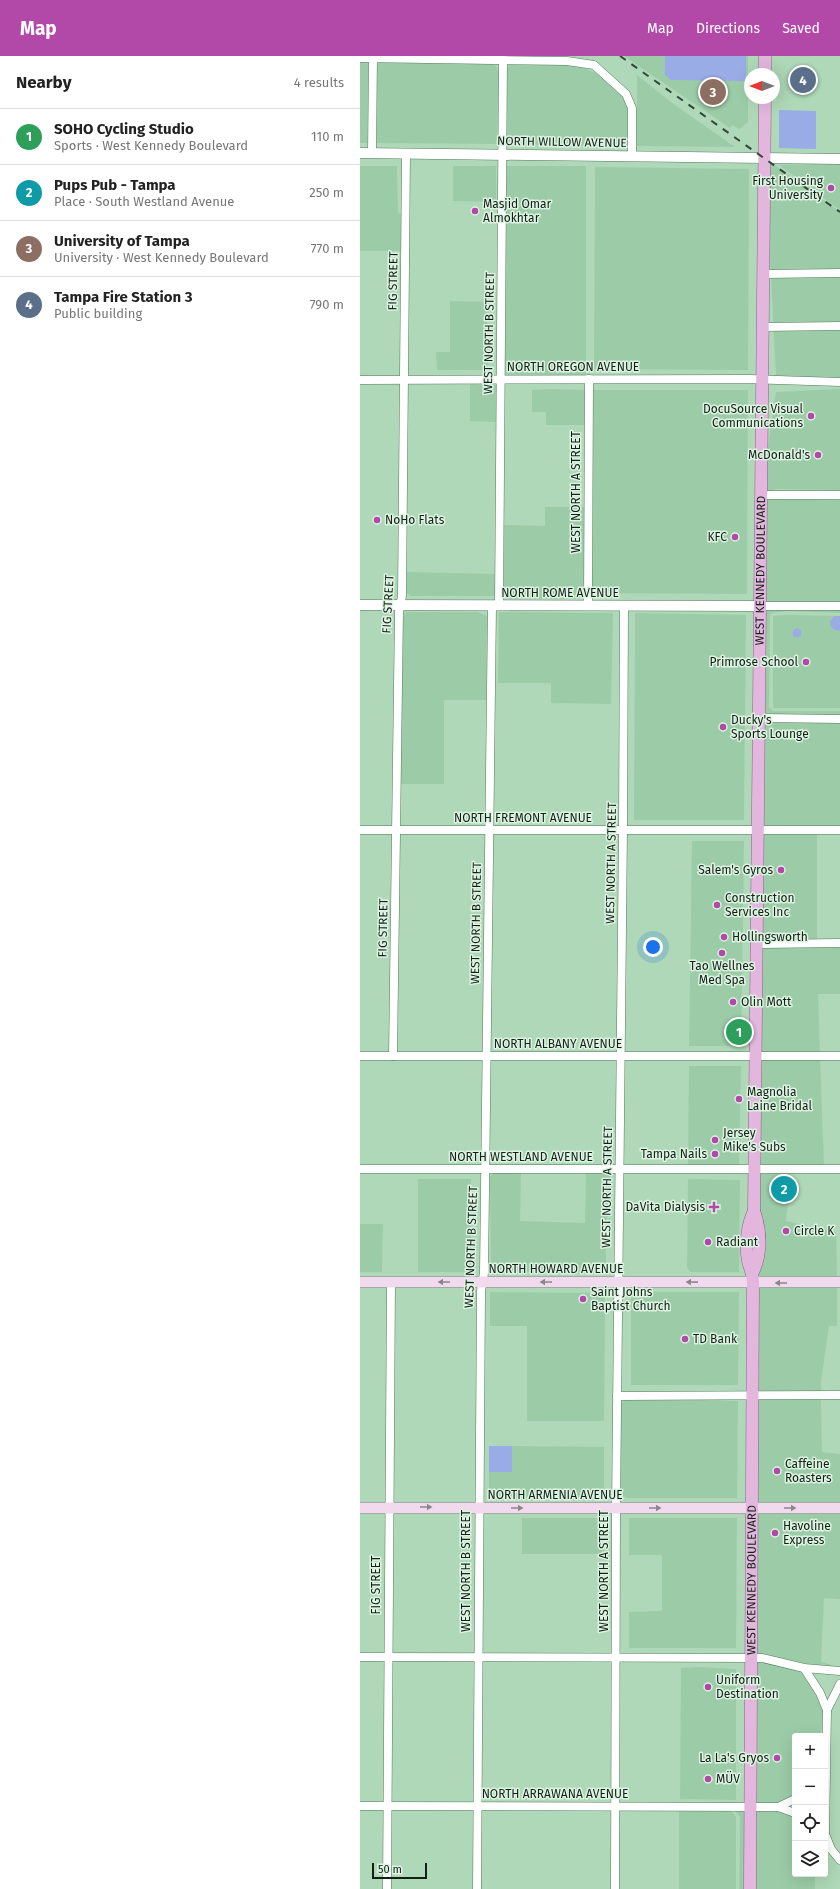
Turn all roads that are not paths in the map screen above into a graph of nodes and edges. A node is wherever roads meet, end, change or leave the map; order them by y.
1 (765, 56) edge
2 (373, 57) edge
3 (360, 58) edge
4 (502, 60) junction
5 (765, 68) edge
6 (765, 104) edge
7 (360, 153) edge
8 (372, 153) junction
9 (406, 154) junction
10 (502, 155) junction
11 (632, 156) junction
12 (765, 158) junction
13 (840, 159) edge
14 (840, 273) edge
15 (764, 274) junction
16 (840, 326) edge
17 (763, 327) junction
18 (501, 379) junction
19 (589, 379) junction
20 (360, 380) edge
21 (404, 380) junction
22 (762, 380) junction
23 (840, 382) edge
24 (761, 496) junction
25 (840, 496) edge
26 (360, 605) edge
27 (400, 605) junction
28 (496, 606) junction
29 (588, 606) junction
30 (624, 606) junction
31 (760, 606) junction
32 (840, 606) edge
33 (759, 718) junction
34 (840, 719) edge
35 (360, 830) edge
36 (396, 830) junction
37 (489, 830) junction
38 (623, 830) junction
39 (840, 830) edge
40 (758, 831) junction
41 (840, 943) edge
42 (757, 944) junction
43 (360, 1056) edge
44 (393, 1056) junction
45 (487, 1056) junction
46 (621, 1056) junction
47 (756, 1056) junction
48 (840, 1056) edge
49 (360, 1169) edge
50 (485, 1169) junction
51 (619, 1169) junction
52 (840, 1169) edge
53 (755, 1170) junction
54 (753, 1277) junction
55 (360, 1282) edge
56 (391, 1282) junction
57 (482, 1282) junction
58 (618, 1282) junction
59 (840, 1282) edge
60 (752, 1395) junction
61 (840, 1395) edge
62 (617, 1396) junction
63 (389, 1507) junction
64 (478, 1507) junction
65 (360, 1508) edge
66 (616, 1508) junction
67 (751, 1508) junction
68 (840, 1508) edge
69 (360, 1657) edge
70 (388, 1657) junction
71 (478, 1658) junction
72 (616, 1658) junction
73 (751, 1658) junction
74 (804, 1668) junction
75 (840, 1671) edge
76 (840, 1684) edge
77 (827, 1710) junction
78 (825, 1769) edge
79 (792, 1800) edge
80 (477, 1805) junction
81 (360, 1806) edge
82 (387, 1806) junction
83 (615, 1806) junction
84 (750, 1807) junction
85 (778, 1807) junction
86 (792, 1812) edge
87 (828, 1841) edge
88 (840, 1860) edge
89 (387, 1889) edge
90 (477, 1889) edge
91 (615, 1889) edge
92 (750, 1889) edge

1 - 5 main road
2 - 3 street
2 - 4 street
2 - 8 street
4 - 10 street, WEST NORTH B STREET
4 - 11 street
6 - 12 main road, WEST KENNEDY BOULEVARD
7 - 8 street, NORTH WILLOW AVENUE
8 - 9 street, NORTH WILLOW AVENUE
9 - 10 street, NORTH WILLOW AVENUE
9 - 21 street, FIG STREET
10 - 11 street, NORTH WILLOW AVENUE
10 - 18 street, WEST NORTH B STREET
11 - 12 street, NORTH WILLOW AVENUE
12 - 13 street, NORTH WILLOW AVENUE
12 - 15 main road, WEST KENNEDY BOULEVARD
14 - 15 street
15 - 17 main road, WEST KENNEDY BOULEVARD
16 - 17 street
17 - 22 main road, WEST KENNEDY BOULEVARD
18 - 19 street, NORTH OREGON AVENUE
18 - 21 street, NORTH OREGON AVENUE
18 - 28 street, WEST NORTH B STREET
19 - 22 street, NORTH OREGON AVENUE
19 - 29 street, WEST NORTH A STREET
20 - 21 street, NORTH OREGON AVENUE
21 - 27 street, FIG STREET
22 - 23 street, NORTH OREGON AVENUE
22 - 24 main road, WEST KENNEDY BOULEVARD
24 - 25 street
24 - 31 main road, WEST KENNEDY BOULEVARD
26 - 27 street, NORTH ROME AVENUE
27 - 28 street, NORTH ROME AVENUE
27 - 36 street, FIG STREET
28 - 29 street, NORTH ROME AVENUE
28 - 37 street, WEST NORTH B STREET
29 - 30 street, NORTH ROME AVENUE
30 - 31 street, NORTH ROME AVENUE
30 - 38 street, WEST NORTH A STREET
31 - 32 street
31 - 33 main road, WEST KENNEDY BOULEVARD
33 - 34 street
33 - 40 main road, WEST KENNEDY BOULEVARD
35 - 36 street, NORTH FREMONT AVENUE
36 - 37 street, NORTH FREMONT AVENUE
36 - 44 street, FIG STREET
37 - 38 street, NORTH FREMONT AVENUE
37 - 45 street, WEST NORTH B STREET
38 - 40 street, NORTH FREMONT AVENUE
38 - 46 street, WEST NORTH A STREET
39 - 40 street, NORTH FREMONT AVENUE
40 - 42 main road, WEST KENNEDY BOULEVARD
41 - 42 street
42 - 47 main road, WEST KENNEDY BOULEVARD
43 - 44 street, NORTH ALBANY AVENUE
44 - 45 street, NORTH ALBANY AVENUE
45 - 46 street, NORTH ALBANY AVENUE
45 - 50 street, WEST NORTH B STREET
46 - 47 street, NORTH ALBANY AVENUE
46 - 51 street, WEST NORTH A STREET
47 - 48 street, NORTH ALBANY AVENUE
47 - 53 main road, WEST KENNEDY BOULEVARD
49 - 50 street, NORTH WESTLAND AVENUE
50 - 51 street, NORTH WESTLAND AVENUE
50 - 57 street, WEST NORTH B STREET
51 - 53 street, NORTH WESTLAND AVENUE
51 - 58 street, WEST NORTH A STREET
52 - 53 street, NORTH WESTLAND AVENUE
53 - 54 main road, WEST KENNEDY BOULEVARD
54 -> 58 main road, NORTH HOWARD AVENUE
59 -> 54 main road, NORTH HOWARD AVENUE
54 - 60 main road, WEST KENNEDY BOULEVARD
55 - 56 main road, NORTH HOWARD AVENUE
57 -> 56 main road, NORTH HOWARD AVENUE
56 - 63 street, FIG STREET
58 -> 57 main road, NORTH HOWARD AVENUE
57 - 64 street, WEST NORTH B STREET
58 - 62 street, WEST NORTH A STREET
60 - 61 street
60 - 62 street
60 - 67 main road, WEST KENNEDY BOULEVARD
62 - 66 street, WEST NORTH A STREET
63 -> 64 main road, NORTH ARMENIA AVENUE
63 - 65 main road, NORTH ARMENIA AVENUE
63 - 70 street, FIG STREET
64 -> 66 main road, NORTH ARMENIA AVENUE
64 - 71 street, WEST NORTH B STREET
66 -> 67 main road, NORTH ARMENIA AVENUE
66 - 72 street, WEST NORTH A STREET
67 -> 68 main road, NORTH ARMENIA AVENUE
67 - 73 main road, WEST KENNEDY BOULEVARD
69 - 70 street
70 - 71 street
70 - 82 street, FIG STREET
71 - 72 street
71 - 80 street, WEST NORTH B STREET
72 - 73 street
72 - 83 street, WEST NORTH A STREET
73 - 74 street
73 - 84 main road, WEST KENNEDY BOULEVARD
74 - 75 street
74 - 77 street
76 - 77 street
77 - 78 street
79 - 85 street
80 - 82 street, NORTH ARRAWANA AVENUE
80 - 83 street, NORTH ARRAWANA AVENUE
80 - 90 street, WEST NORTH B STREET
81 - 82 street, NORTH ARRAWANA AVENUE
82 - 89 street, FIG STREET
83 - 84 street, NORTH ARRAWANA AVENUE
83 - 91 street, WEST NORTH A STREET
84 - 85 street, NORTH ARRAWANA AVENUE
84 - 92 main road, WEST KENNEDY BOULEVARD
85 - 86 street
87 - 88 street

